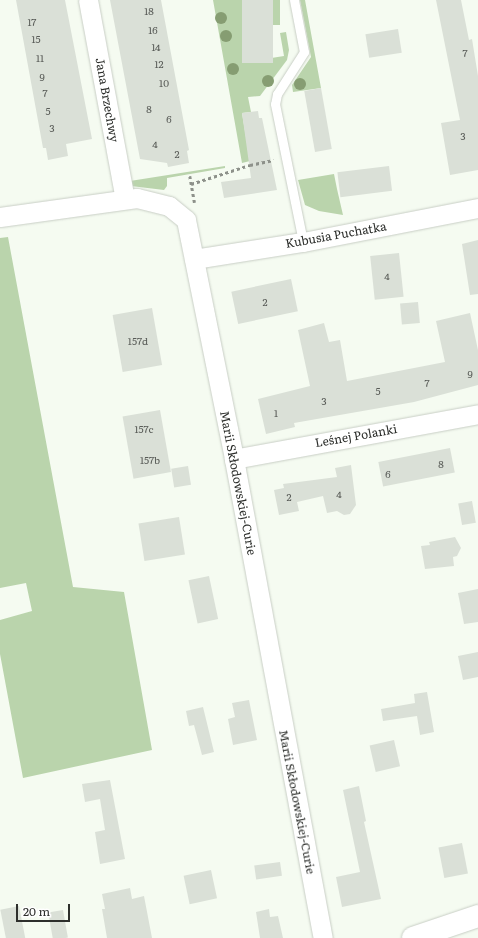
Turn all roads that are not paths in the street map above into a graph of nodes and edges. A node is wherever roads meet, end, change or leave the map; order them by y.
1 (88, 0) edge
2 (294, 0) edge
3 (125, 199) junction
4 (478, 208) edge
5 (0, 217) edge
6 (303, 242) junction
7 (194, 259) junction
8 (478, 414) edge
9 (234, 459) junction
10 (478, 916) edge
11 (323, 938) edge
12 (413, 938) edge

1 - 3 street, Jana Brzechwy
2 - 6 lane
3 - 5 street, Marii Skłodowskiej-Curie
3 - 7 street, Marii Skłodowskiej-Curie
4 - 6 street, Kubusia Puchatka
6 - 7 street, Kubusia Puchatka
7 - 9 street, Marii Skłodowskiej-Curie
8 - 9 street, Leśnej Polanki
9 - 11 street, Marii Skłodowskiej-Curie
10 - 12 street

